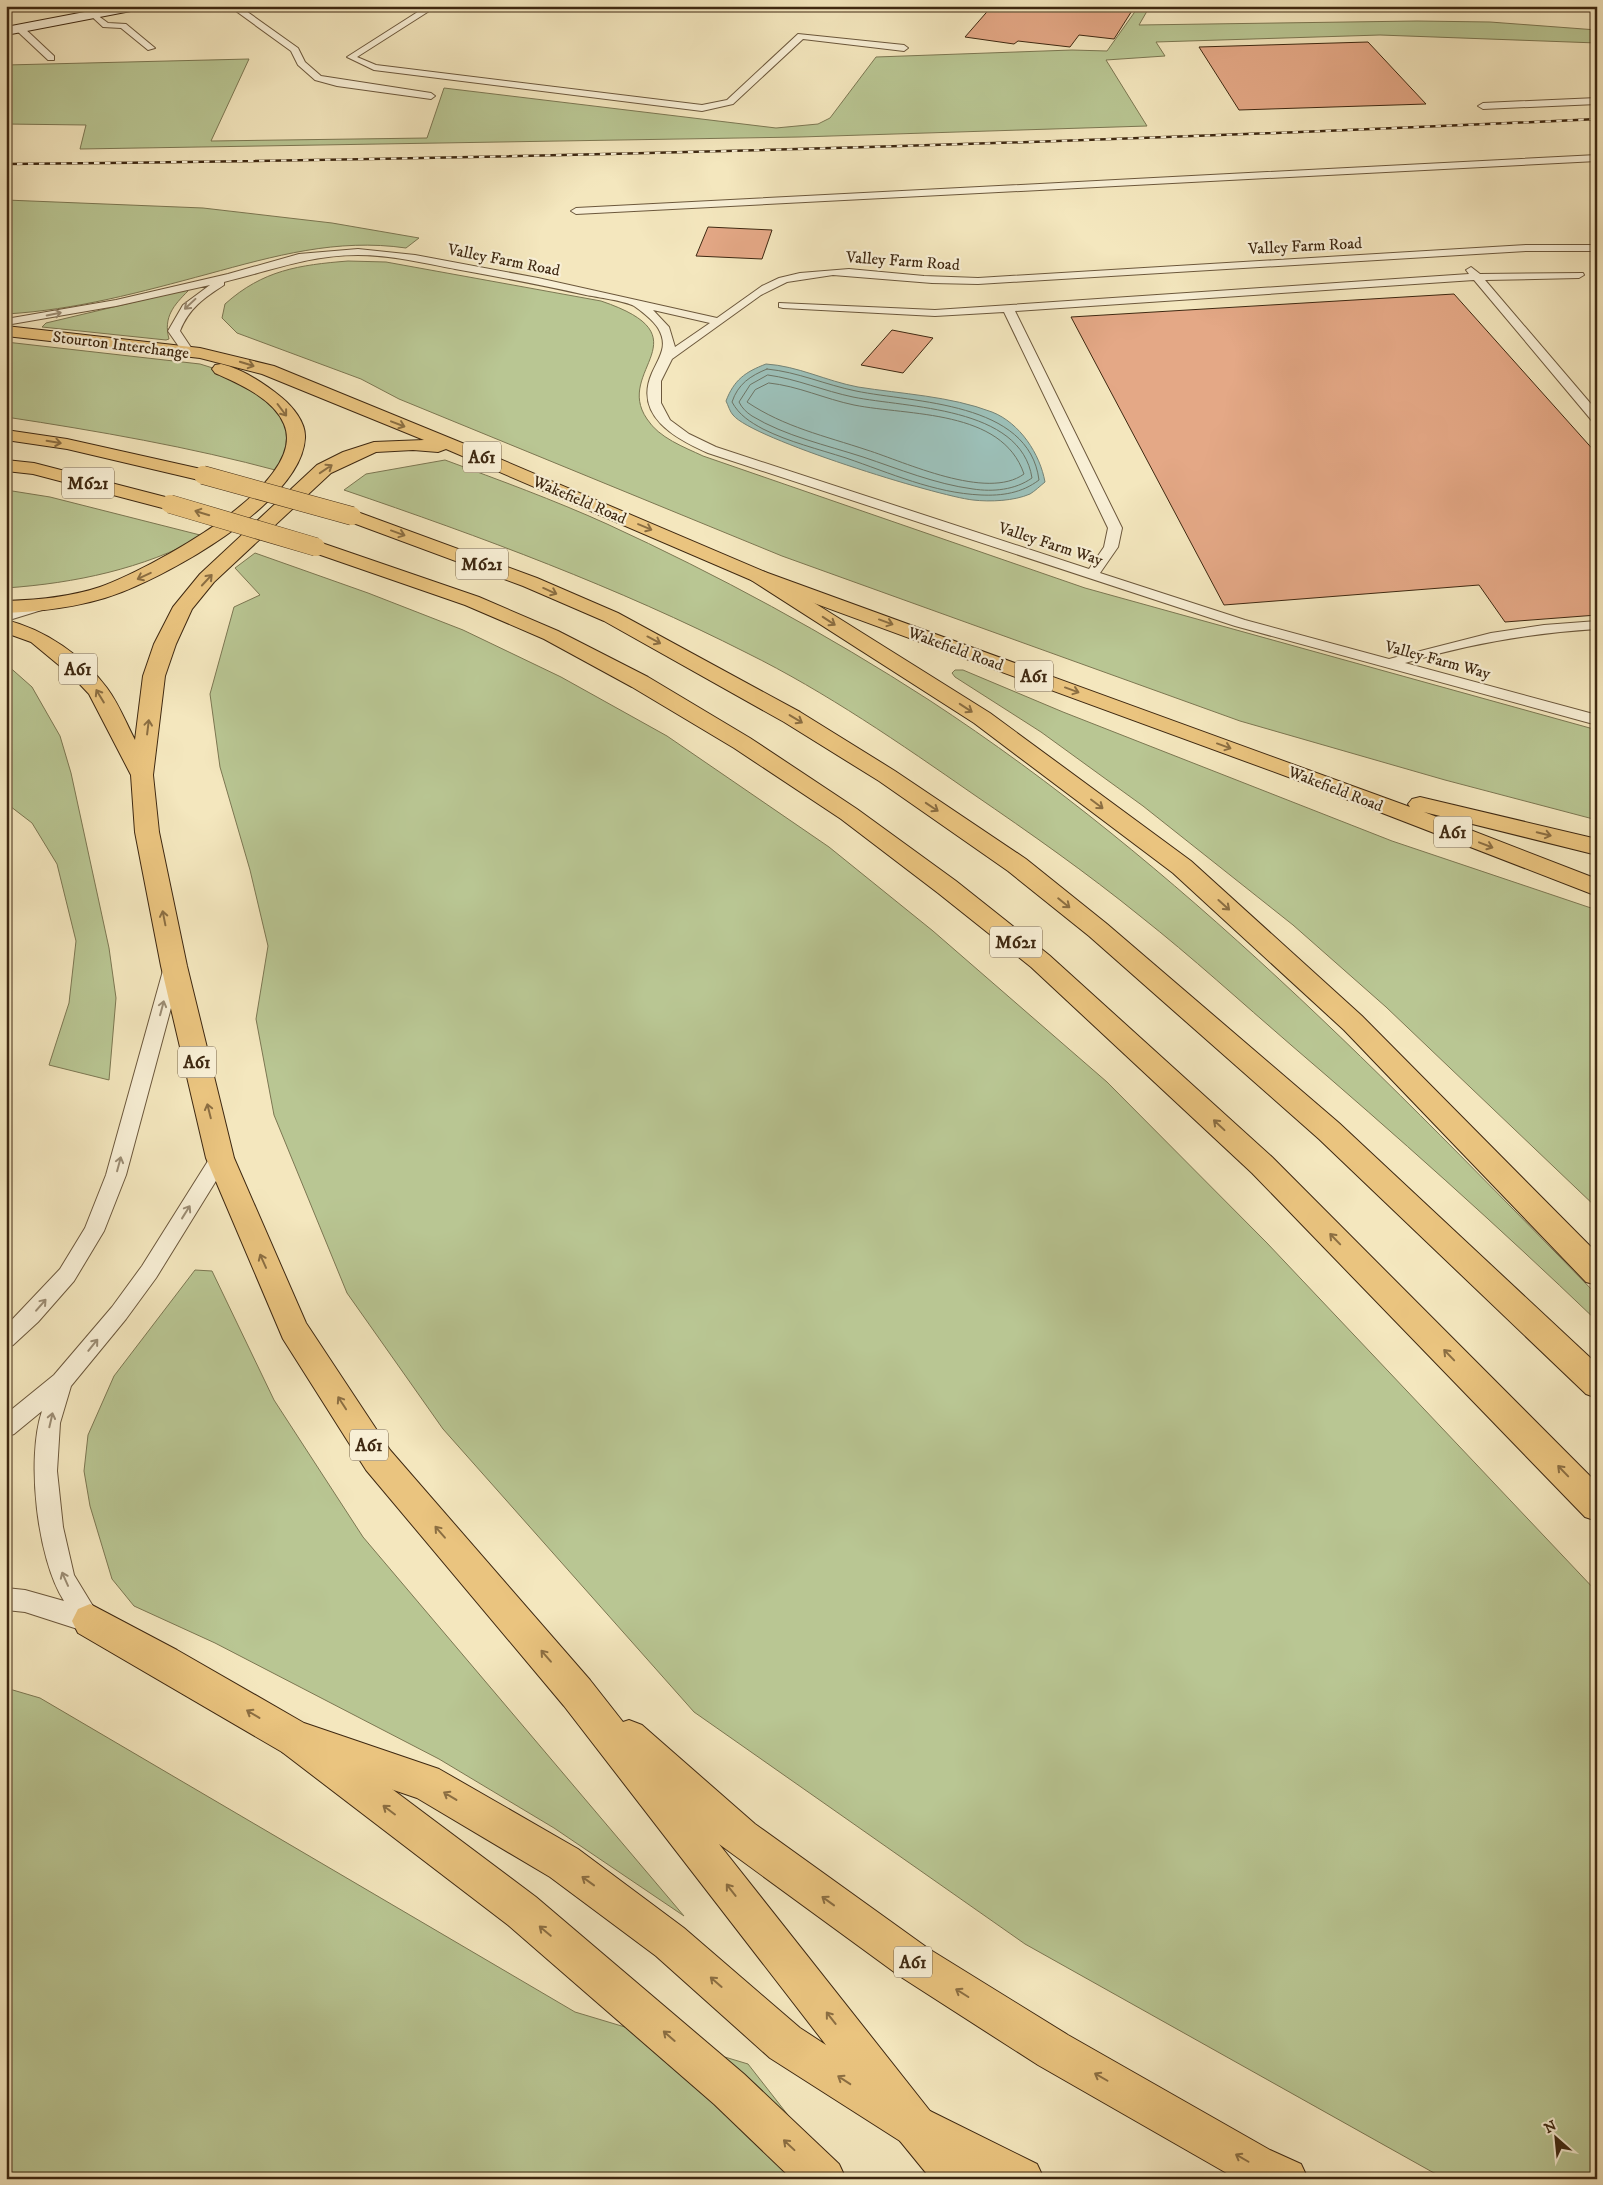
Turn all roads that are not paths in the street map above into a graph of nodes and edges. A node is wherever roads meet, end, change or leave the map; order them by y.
1 (25, 6) edge
2 (45, 6) edge
3 (136, 6) edge
4 (234, 6) edge
5 (433, 6) edge
6 (93, 14) junction
7 (810, 27) dead end
8 (19, 28) junction
9 (6, 31) edge
10 (801, 36) junction
11 (151, 48) dead end
12 (904, 48) dead end
13 (51, 58) dead end
14 (431, 96) dead end
15 (1597, 101) edge
16 (1483, 106) dead end
17 (1597, 158) edge
18 (576, 211) dead end
19 (1597, 248) edge
20 (1471, 252) junction
21 (1579, 275) dead end
22 (230, 276) junction
23 (1475, 277) junction
24 (608, 296) junction
25 (783, 305) dead end
26 (1008, 308) junction
27 (6, 322) edge
28 (718, 322) junction
29 (6, 331) edge
30 (194, 353) junction
31 (668, 356) junction
32 (1597, 419) edge
33 (6, 435) edge
34 (461, 448) junction
35 (6, 465) edge
36 (1092, 575) junction
37 (758, 576) junction
38 (40, 606) junction
39 (6, 607) edge
40 (6, 617) edge
41 (1597, 625) edge
42 (6, 626) edge
43 (1388, 664) junction
44 (1597, 720) edge
45 (142, 776) junction
46 (1310, 777) junction
47 (1597, 847) edge
48 (1597, 888) edge
49 (174, 966) junction
50 (220, 1158) junction
51 (1597, 1273) edge
52 (6, 1339) edge
53 (62, 1382) junction
54 (1597, 1384) edge
55 (6, 1427) edge
56 (1597, 1506) edge
57 (6, 1599) edge
58 (90, 1621) junction
59 (577, 1692) junction
60 (294, 1739) junction
61 (915, 2126) junction
62 (824, 2179) edge
63 (959, 2179) edge
64 (1022, 2179) edge
65 (1286, 2179) edge

1 - 2 lane
3 - 6 street
4 - 14 lane
5 - 10 lane
6 - 8 street
6 - 11 lane
7 - 10 lane
8 - 9 street
8 - 13 lane
10 - 12 lane
15 - 16 lane
17 - 18 lane
19 - 20 lane, Valley Farm Road
20 - 23 lane
20 - 28 lane, Valley Farm Road
21 - 23 lane
22 - 24 lane, Valley Farm Road
27 -> 22 lane, Valley Farm Road
22 -> 30 lane
23 - 26 lane
23 - 32 lane
24 - 28 lane, Valley Farm Road
24 - 31 lane
25 - 26 lane
26 - 36 lane
28 - 31 lane
29 - 30 main road, Stourton Interchange / A61
30 -> 34 main road, Wakefield Road / A61
30 -> 38 main road, Stourton Interchange
31 - 36 lane, Valley Farm Way
33 -> 54 main road, M621, bridge
34 -> 37 main road, Wakefield Road / A61
45 -> 34 main road, Wakefield Road / A61
56 -> 35 main road, M621, bridge
36 - 43 lane, Valley Farm Way
37 -> 46 main road, Wakefield Road / A61
37 -> 51 main road
38 - 39 main road, Stourton Interchange
38 - 40 lane
41 - 43 lane
45 -> 42 main road, A61
43 - 44 lane, Valley Farm Way
49 -> 45 main road, A61
46 -> 47 main road
46 -> 48 main road, Wakefield Road / A61
50 -> 49 main road, A61
52 -> 49 lane
53 -> 50 lane
59 -> 50 main road, A61
53 - 55 lane
58 -> 53 lane
57 - 58 lane
60 -> 58 main road
61 -> 59 main road
65 -> 59 main road, A61
61 -> 60 main road
62 -> 60 main road
61 - 63 main road
61 - 64 main road

